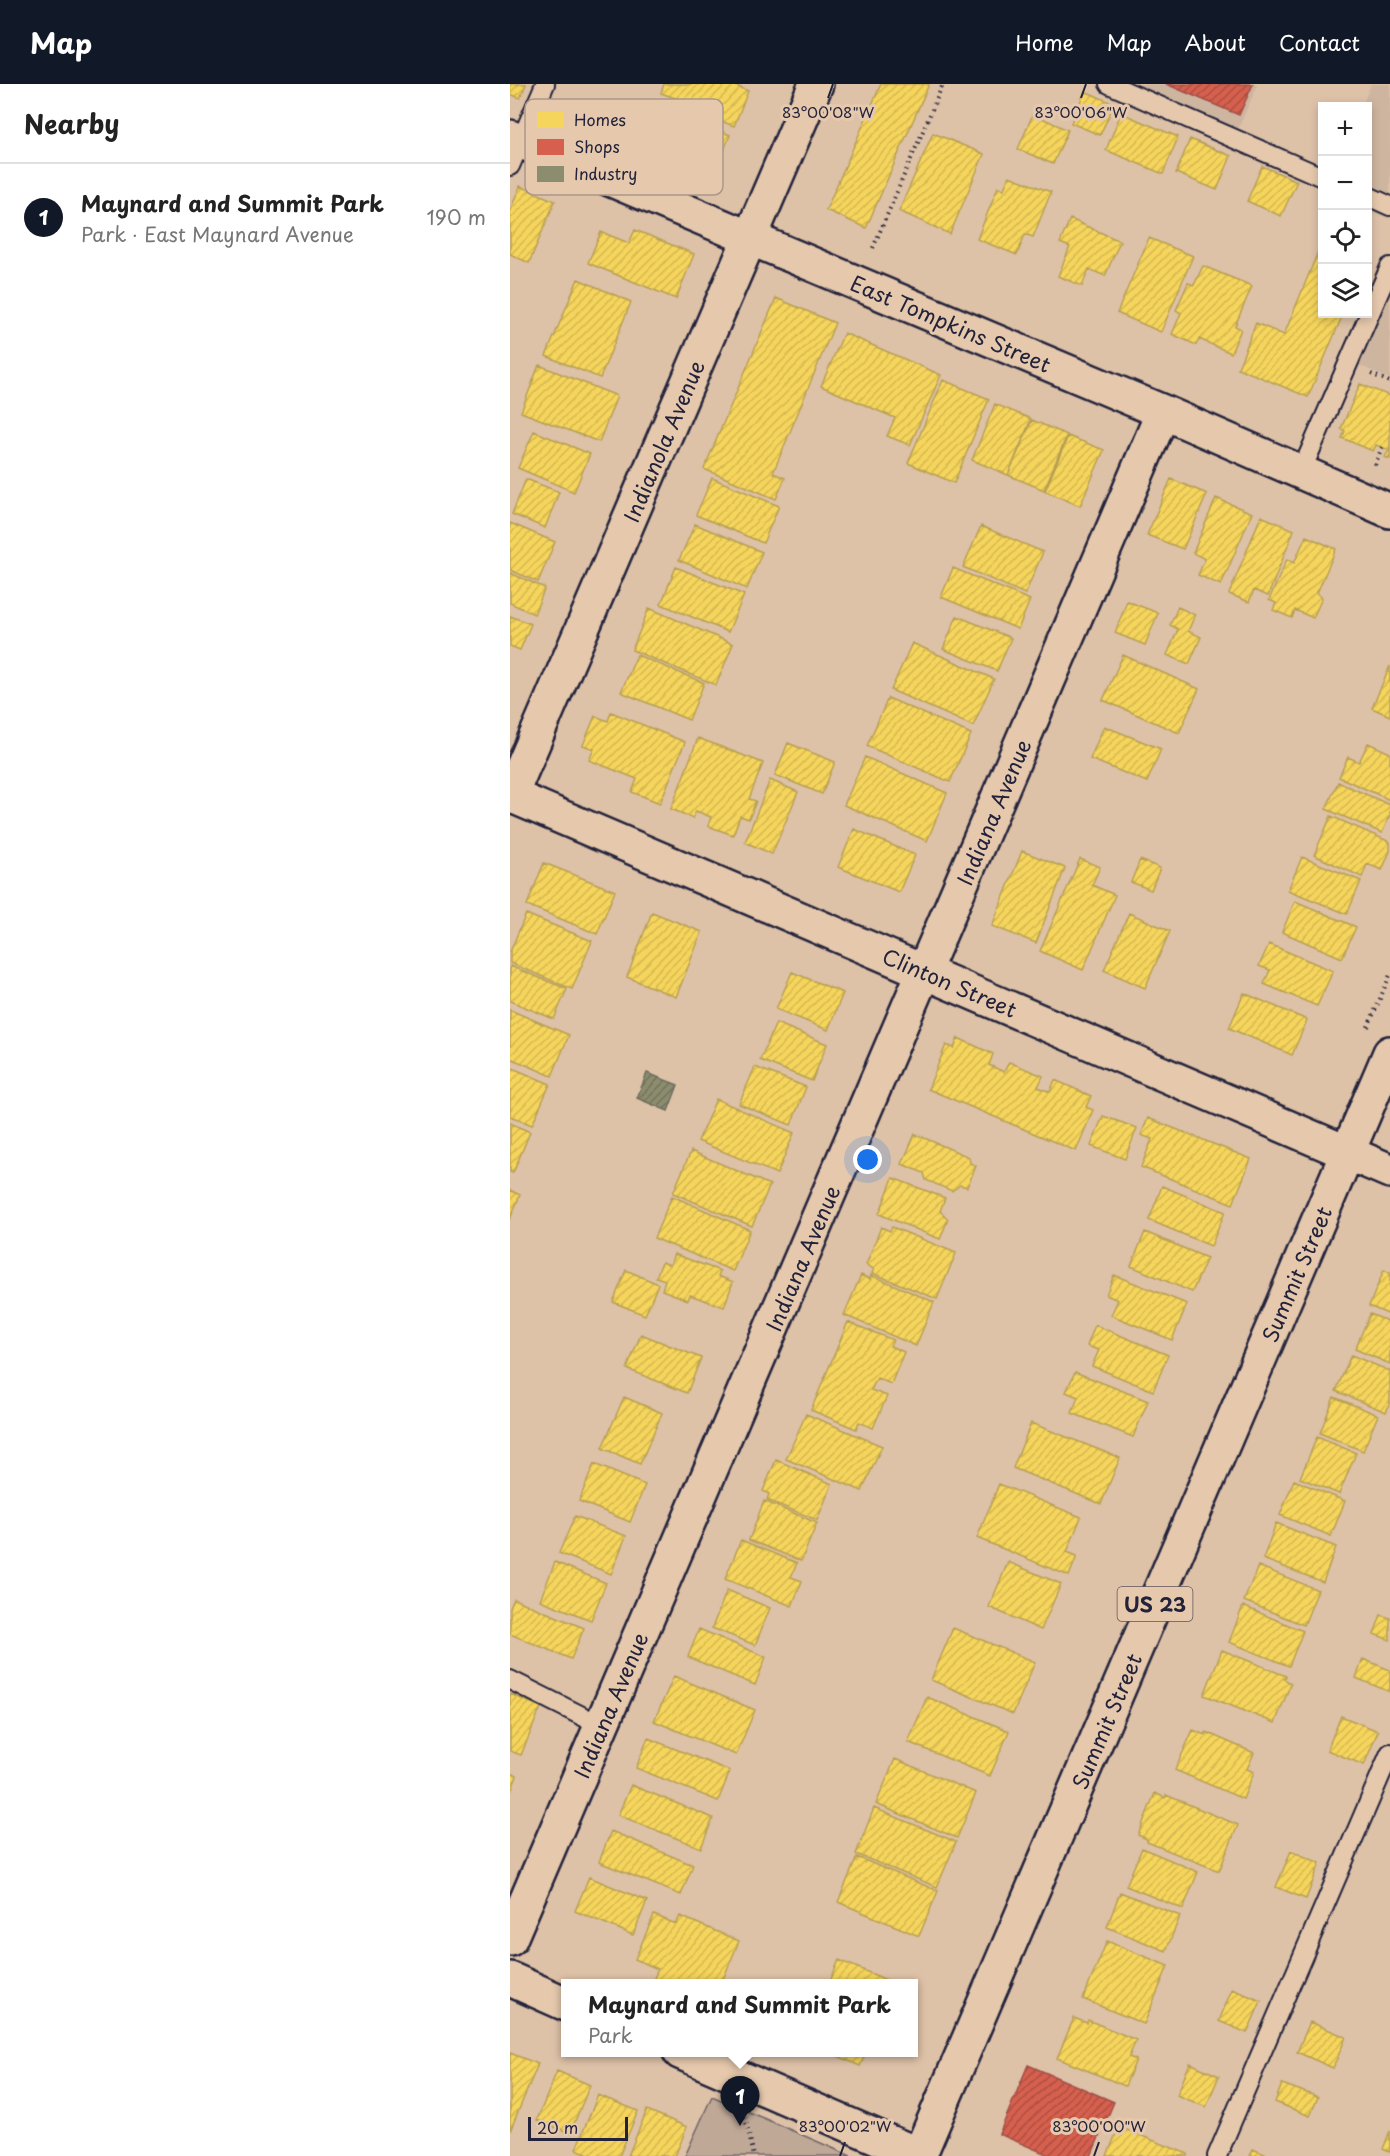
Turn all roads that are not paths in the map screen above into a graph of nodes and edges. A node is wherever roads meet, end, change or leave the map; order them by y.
1 (545, 84) edge
2 (816, 84) edge
3 (1109, 84) edge
4 (538, 99) edge
5 (525, 126) edge
6 (514, 149) edge
7 (1318, 175) edge
8 (633, 195) edge
9 (1372, 198) edge
10 (1390, 206) edge
11 (750, 240) junction
12 (1390, 267) edge
13 (1163, 412) junction
14 (1301, 472) junction
15 (1390, 511) edge
16 (510, 796) edge
17 (925, 971) junction
18 (1390, 1053) edge
19 (1347, 1153) junction
20 (1390, 1172) edge
21 (510, 1680) edge
22 (602, 1726) junction
23 (1390, 1753) edge
24 (510, 1939) edge
25 (510, 1980) edge
26 (561, 2002) edge
27 (692, 2057) edge
28 (920, 2156) edge
29 (1217, 2156) edge

1 - 4 lane
2 - 11 street, Indianola Avenue
3 - 7 lane
5 - 6 lane
8 - 11 street, East Tompkins Street
9 - 10 lane
11 - 13 street, East Tompkins Street
11 - 16 street, Indianola Avenue
12 - 14 lane
13 - 14 street, East Tompkins Street
13 - 17 street, Indiana Avenue
14 - 15 street, East Tompkins Street
16 - 17 street, Clinton Street
17 - 19 street, Clinton Street
17 - 22 street, Indiana Avenue
18 - 19 street, Summit Street / US 23
19 - 20 street, Clinton Street
19 - 28 street, Summit Street / US 23
21 - 22 lane
22 - 24 street, Indiana Avenue
23 - 29 lane
25 - 26 street
27 - 28 street

